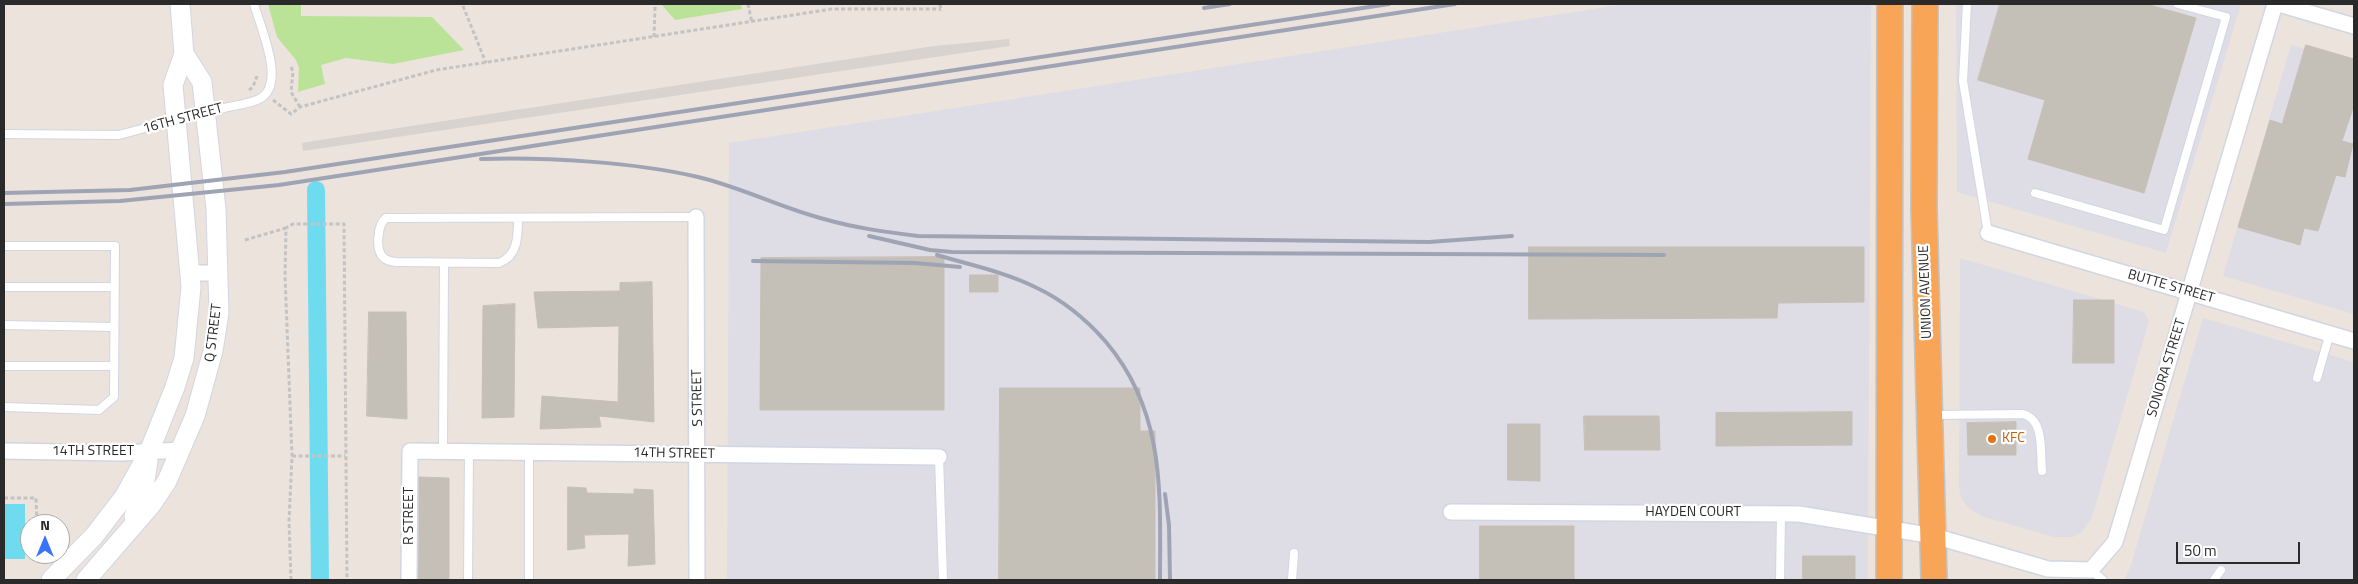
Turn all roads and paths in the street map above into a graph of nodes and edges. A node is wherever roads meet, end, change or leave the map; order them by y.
1 (180, 4) edge
2 (254, 4) edge
3 (748, 4) edge
4 (940, 4) edge
5 (1890, 4) edge
6 (1926, 4) edge
7 (1967, 4) edge
8 (2178, 4) edge
9 (2275, 4) edge
10 (2279, 4) edge
11 (463, 6) dead end
12 (655, 7) dead end
13 (752, 23) junction
14 (2354, 26) edge
15 (654, 38) junction
16 (184, 54) junction
17 (486, 63) junction
18 (290, 67) dead end
19 (266, 94) junction
20 (300, 107) junction
21 (4, 134) edge
22 (2035, 193) dead end
23 (696, 216) joint
24 (518, 218) junction
25 (286, 228) junction
26 (1988, 233) joint
27 (245, 240) dead end
28 (4, 246) edge
29 (444, 263) junction
30 (190, 273) junction
31 (219, 274) junction
32 (4, 287) edge
33 (115, 287) junction
34 (2190, 292) junction
35 (4, 325) edge
36 (114, 326) junction
37 (2330, 333) junction
38 (2354, 341) edge
39 (4, 366) edge
40 (114, 366) junction
41 (2316, 378) dead end
42 (4, 407) edge
43 (1930, 415) junction
44 (182, 450) junction
45 (4, 451) edge
46 (410, 451) joint
47 (443, 451) junction
48 (149, 452) junction
49 (469, 452) junction
50 (529, 452) junction
51 (698, 454) junction
52 (292, 456) junction
53 (345, 456) junction
54 (939, 457) joint
55 (2042, 472) dead end
56 (4, 498) edge
57 (1451, 512) dead end
58 (37, 514) edge
59 (1781, 514) junction
60 (1889, 528) junction
61 (1934, 536) junction
62 (121, 542) junction
63 (1294, 553) dead end
64 (2221, 570) dead end
65 (2093, 575) edge
66 (51, 580) edge
67 (86, 580) edge
68 (291, 580) edge
69 (348, 580) edge
70 (410, 580) edge
71 (468, 580) edge
72 (529, 580) edge
73 (697, 580) edge
74 (943, 580) edge
75 (1292, 580) edge
76 (1780, 580) edge
77 (1888, 580) edge
78 (1934, 580) edge
79 (2104, 580) edge
80 (2214, 580) edge

1 - 16 street, Q STREET
2 - 19 lane
3 - 13 path
4 - 13 path
5 - 60 highway
6 - 43 highway, UNION AVENUE
7 - 26 lane
8 - 22 lane
9 - 34 street, SONORA STREET
10 - 14 street
11 - 17 path
12 - 15 path
13 - 15 path
15 - 17 path
16 - 30 street, Q STREET
16 - 31 street, Q STREET
17 - 20 path
18 - 20 path
19 - 20 path
19 - 21 lane, 16TH STREET, bridge
23 - 24 lane
23 - 51 street, S STREET
24 - 29 lane
24 - 29 lane
25 - 27 path
25 - 52 path
25 - 53 path
26 - 34 street, BUTTE STREET
28 - 33 lane
29 - 47 lane
30 - 31 street
30 - 48 street, Q STREET
31 - 44 street, Q STREET
32 - 33 lane
33 - 36 lane
34 - 37 street, BUTTE STREET
34 - 65 street, SONORA STREET
35 - 36 lane
36 - 40 lane
37 - 38 street, BUTTE STREET
37 - 41 lane
39 - 40 lane
40 - 42 lane
43 - 55 lane
43 - 61 highway, UNION AVENUE
44 - 48 street, 14TH STREET
44 - 62 street, Q STREET
45 - 48 street, 14TH STREET
46 - 47 street, 14TH STREET
46 - 70 street, R STREET
47 - 49 street, 14TH STREET
48 - 62 street
48 - 66 street, Q STREET
49 - 50 street, 14TH STREET
49 - 71 lane
50 - 51 street, 14TH STREET
50 - 72 lane
51 - 54 street, 14TH STREET
51 - 73 street, S STREET
52 - 53 path
52 - 68 path
53 - 69 path
54 - 74 lane
56 - 58 path
57 - 59 street, HAYDEN COURT
59 - 60 street, HAYDEN COURT
59 - 76 lane
60 - 61 street, HAYDEN COURT
60 - 77 highway
61 - 65 street
61 - 78 highway, UNION AVENUE
62 - 67 street, Q STREET
63 - 75 lane
64 - 80 lane
65 - 79 lane

